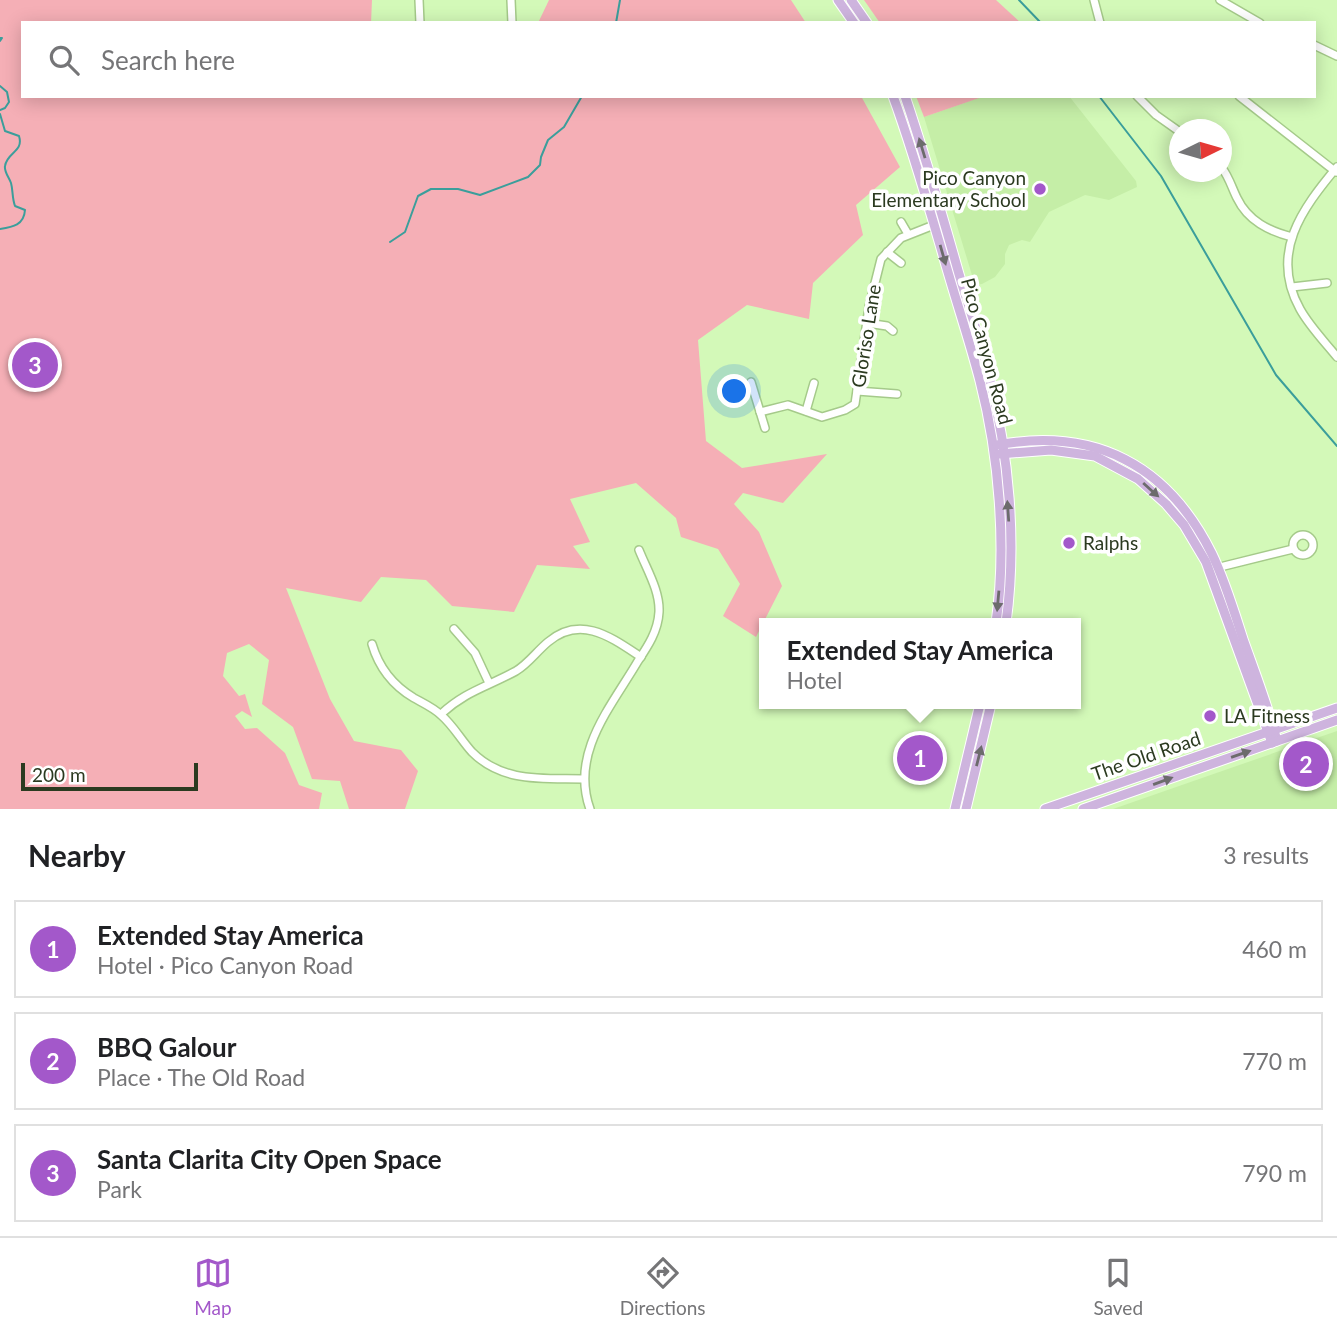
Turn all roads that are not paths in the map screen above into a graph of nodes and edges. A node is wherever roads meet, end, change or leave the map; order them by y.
1 (419, 0) edge
2 (511, 0) edge
3 (838, 0) edge
4 (851, 0) edge
5 (1094, 0) edge
6 (1220, 0) edge
7 (420, 21) edge
8 (512, 21) edge
9 (854, 21) edge
10 (866, 21) edge
11 (1099, 21) edge
12 (1257, 21) edge
13 (1316, 46) edge
14 (1337, 56) edge
15 (894, 98) edge
16 (906, 98) edge
17 (1139, 98) edge
18 (1242, 98) edge
19 (1169, 125) edge
20 (1336, 170) edge
21 (1229, 182) edge
22 (901, 222) dead end
23 (939, 223) junction
24 (908, 234) junction
25 (1292, 237) junction
26 (887, 252) junction
27 (901, 263) dead end
28 (1327, 282) dead end
29 (1292, 287) junction
30 (867, 323) junction
31 (893, 331) dead end
32 (1337, 357) edge
33 (751, 382) dead end
34 (814, 383) dead end
35 (857, 391) junction
36 (897, 394) dead end
37 (806, 411) junction
38 (760, 412) junction
39 (765, 428) dead end
40 (1003, 449) junction
41 (993, 451) junction
42 (1293, 549) dead end
43 (639, 550) dead end
44 (1214, 569) junction
45 (996, 618) edge
46 (1006, 618) edge
47 (454, 629) dead end
48 (372, 644) dead end
49 (641, 657) junction
50 (489, 683) junction
51 (1337, 708) edge
52 (979, 709) edge
53 (990, 709) edge
54 (441, 714) junction
55 (1337, 720) edge
56 (1271, 731) junction
57 (1274, 742) junction
58 (583, 779) junction
59 (590, 809) edge
60 (955, 809) edge
61 (966, 809) edge
62 (1045, 809) edge
63 (1083, 809) edge

1 - 7 street
2 - 8 street
3 - 9 main road
4 - 10 main road
5 - 11 street
6 - 12 street
13 - 14 street
15 - 23 main road, Pico Canyon Road
23 -> 16 main road, Pico Canyon Road
17 - 19 street
18 - 20 street
20 - 25 street
21 - 25 street
22 - 24 street
23 - 24 street, Gloriso Lane
23 - 40 main road, Pico Canyon Road
23 -> 41 main road, Pico Canyon Road
24 - 26 street, Gloriso Lane
25 - 29 street
26 - 27 street
26 - 30 street, Gloriso Lane
28 - 29 street
29 - 32 street
30 - 31 street
30 - 35 street, Gloriso Lane
33 - 38 street
34 - 37 street
35 - 36 street
35 - 37 street, Gloriso Lane
37 - 38 street
38 - 39 street
40 - 41 main road
40 - 44 main road
46 -> 40 main road, Pico Canyon Road
41 -> 45 main road, Pico Canyon Road
42 - 44 street
43 - 49 street
44 - 56 main road
47 - 50 street
48 - 54 street
49 - 50 street
49 - 58 street
50 - 54 street
51 - 56 main road, The Old Road
52 - 60 main road
61 -> 53 main road
54 - 58 street
55 - 57 main road, The Old Road
56 - 57 main road
56 - 62 main road, The Old Road
63 -> 57 main road, The Old Road
58 - 59 street

